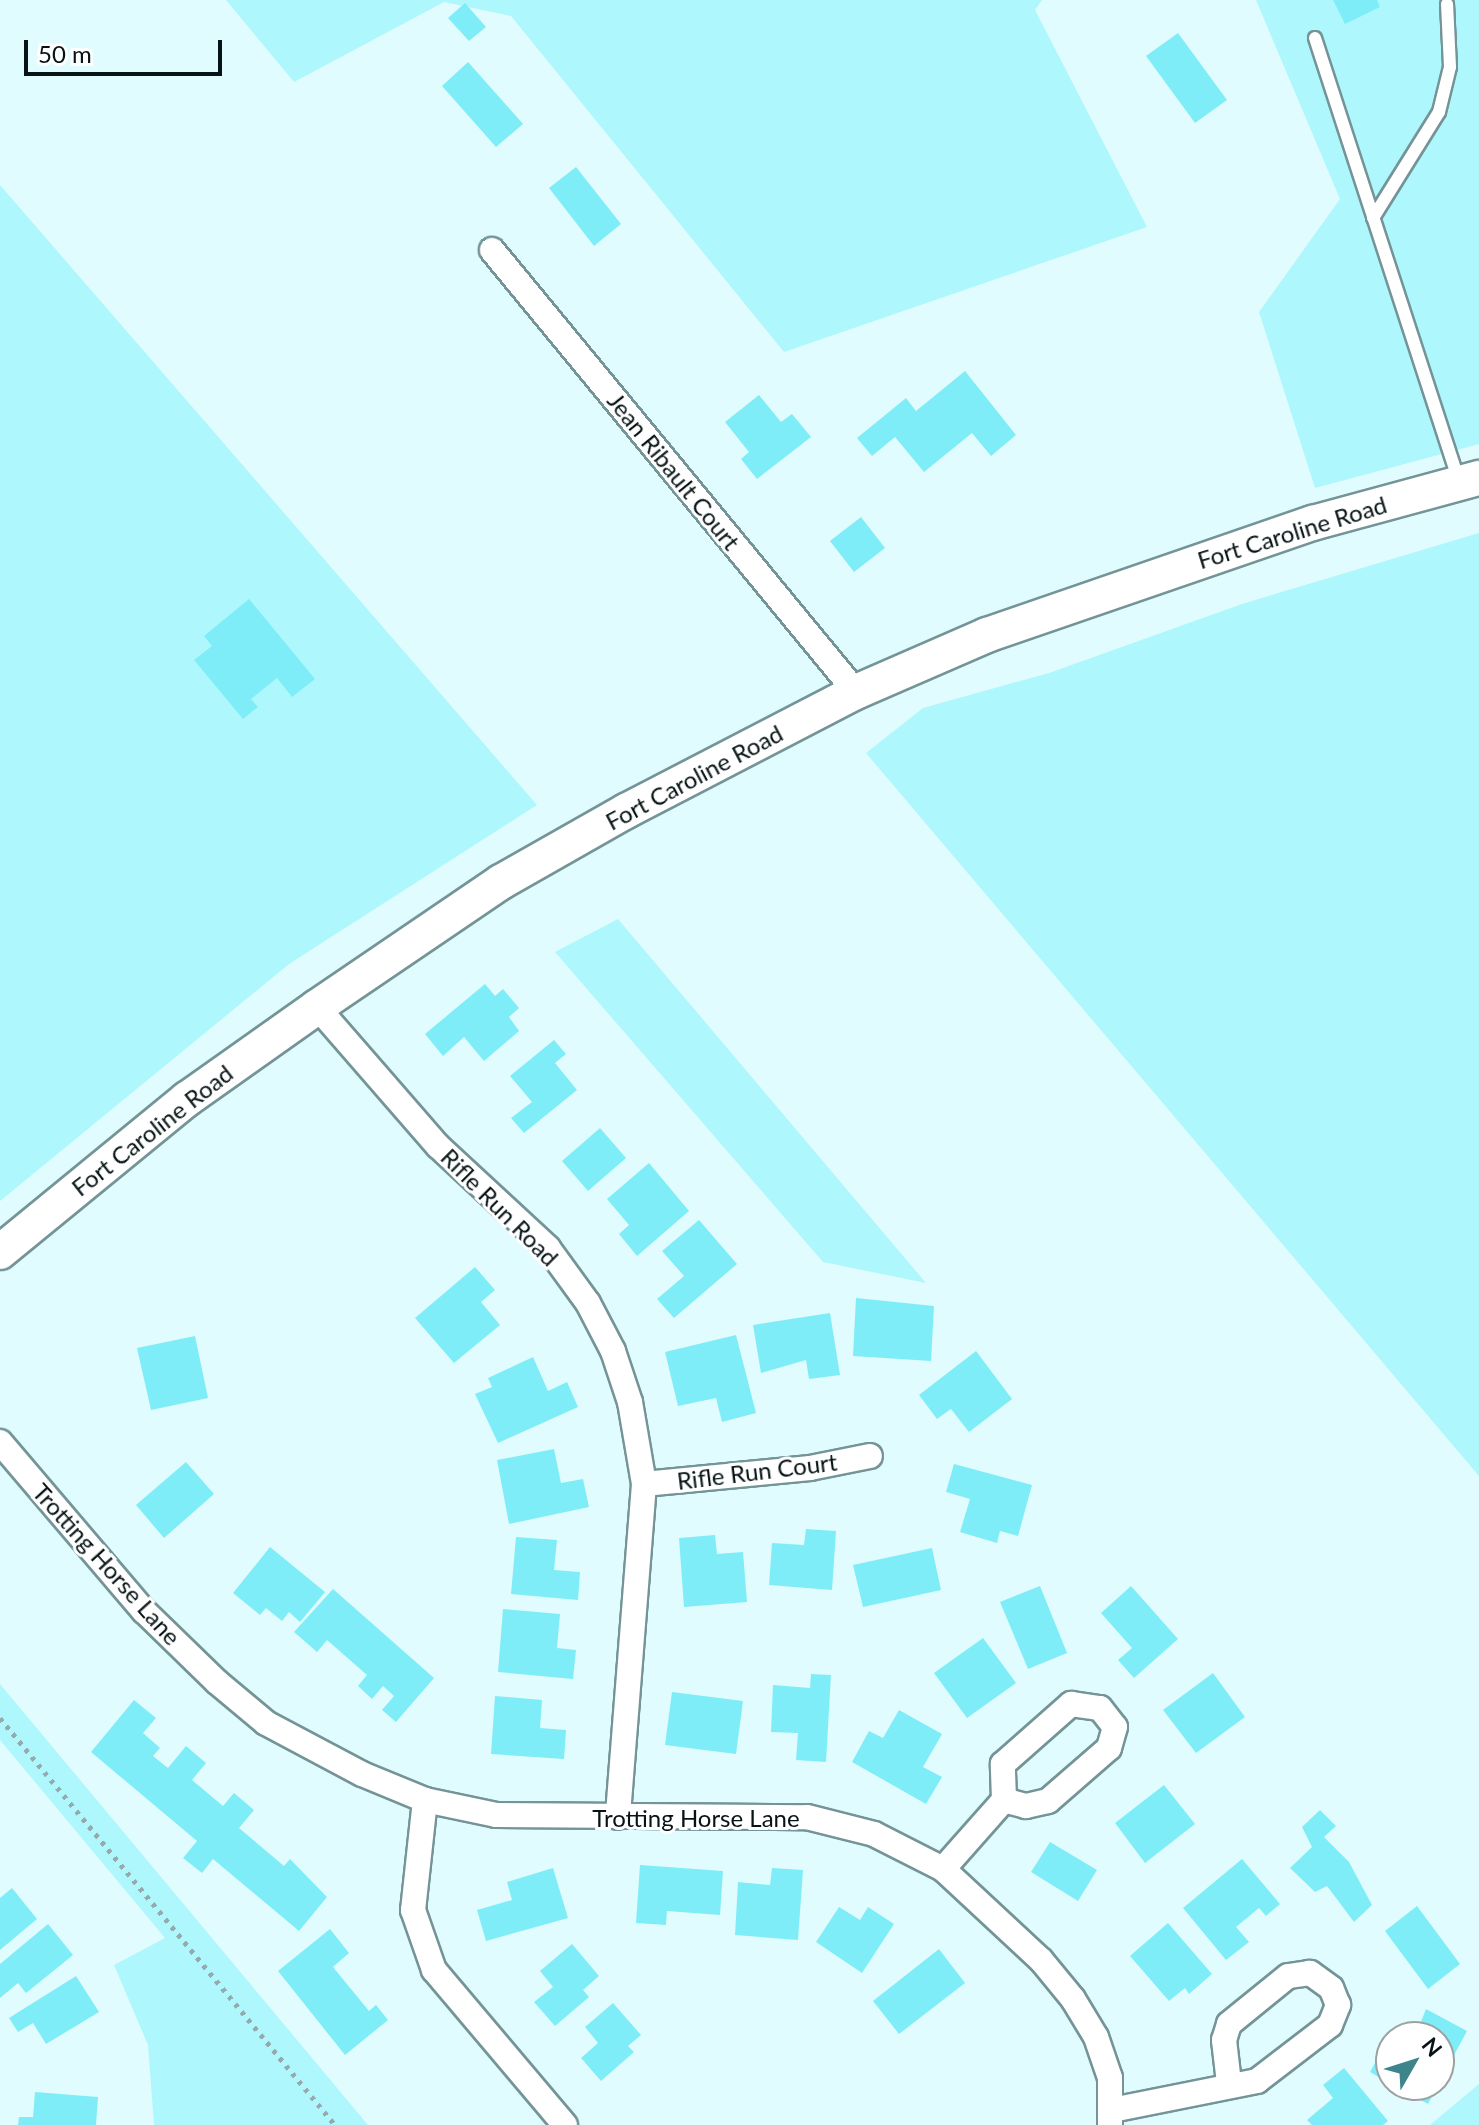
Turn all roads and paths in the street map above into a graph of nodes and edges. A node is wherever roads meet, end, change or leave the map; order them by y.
1 (1447, 4) dead end
2 (1315, 38) dead end
3 (1373, 218) junction
4 (492, 250) dead end
5 (1470, 481) edge
6 (856, 692) junction
7 (317, 1007) junction
8 (0, 1252) edge
9 (0, 1442) edge
10 (870, 1456) dead end
11 (644, 1484) junction
12 (0, 1718) edge
13 (425, 1800) junction
14 (1004, 1800) junction
15 (618, 1817) junction
16 (943, 1869) junction
17 (1229, 2083) junction
18 (1111, 2117) edge
19 (564, 2124) edge
20 (335, 2125) edge

1 - 3 lane
2 - 3 lane
3 - 5 lane
4 - 6 street, Jean Ribault Court
5 - 6 street, Fort Caroline Road
6 - 7 street, Fort Caroline Road
7 - 8 street, Fort Caroline Road
7 - 11 street, Rifle Run Road
9 - 13 street, Trotting Horse Lane
10 - 11 street, Rifle Run Court
11 - 15 street, Rifle Run Road
12 - 20 path
13 - 15 street, Trotting Horse Lane
13 - 19 street
14 - 14 street
14 - 16 street
15 - 16 street, Trotting Horse Lane
16 - 18 street, Trotting Horse Lane
17 - 17 street
17 - 18 street

